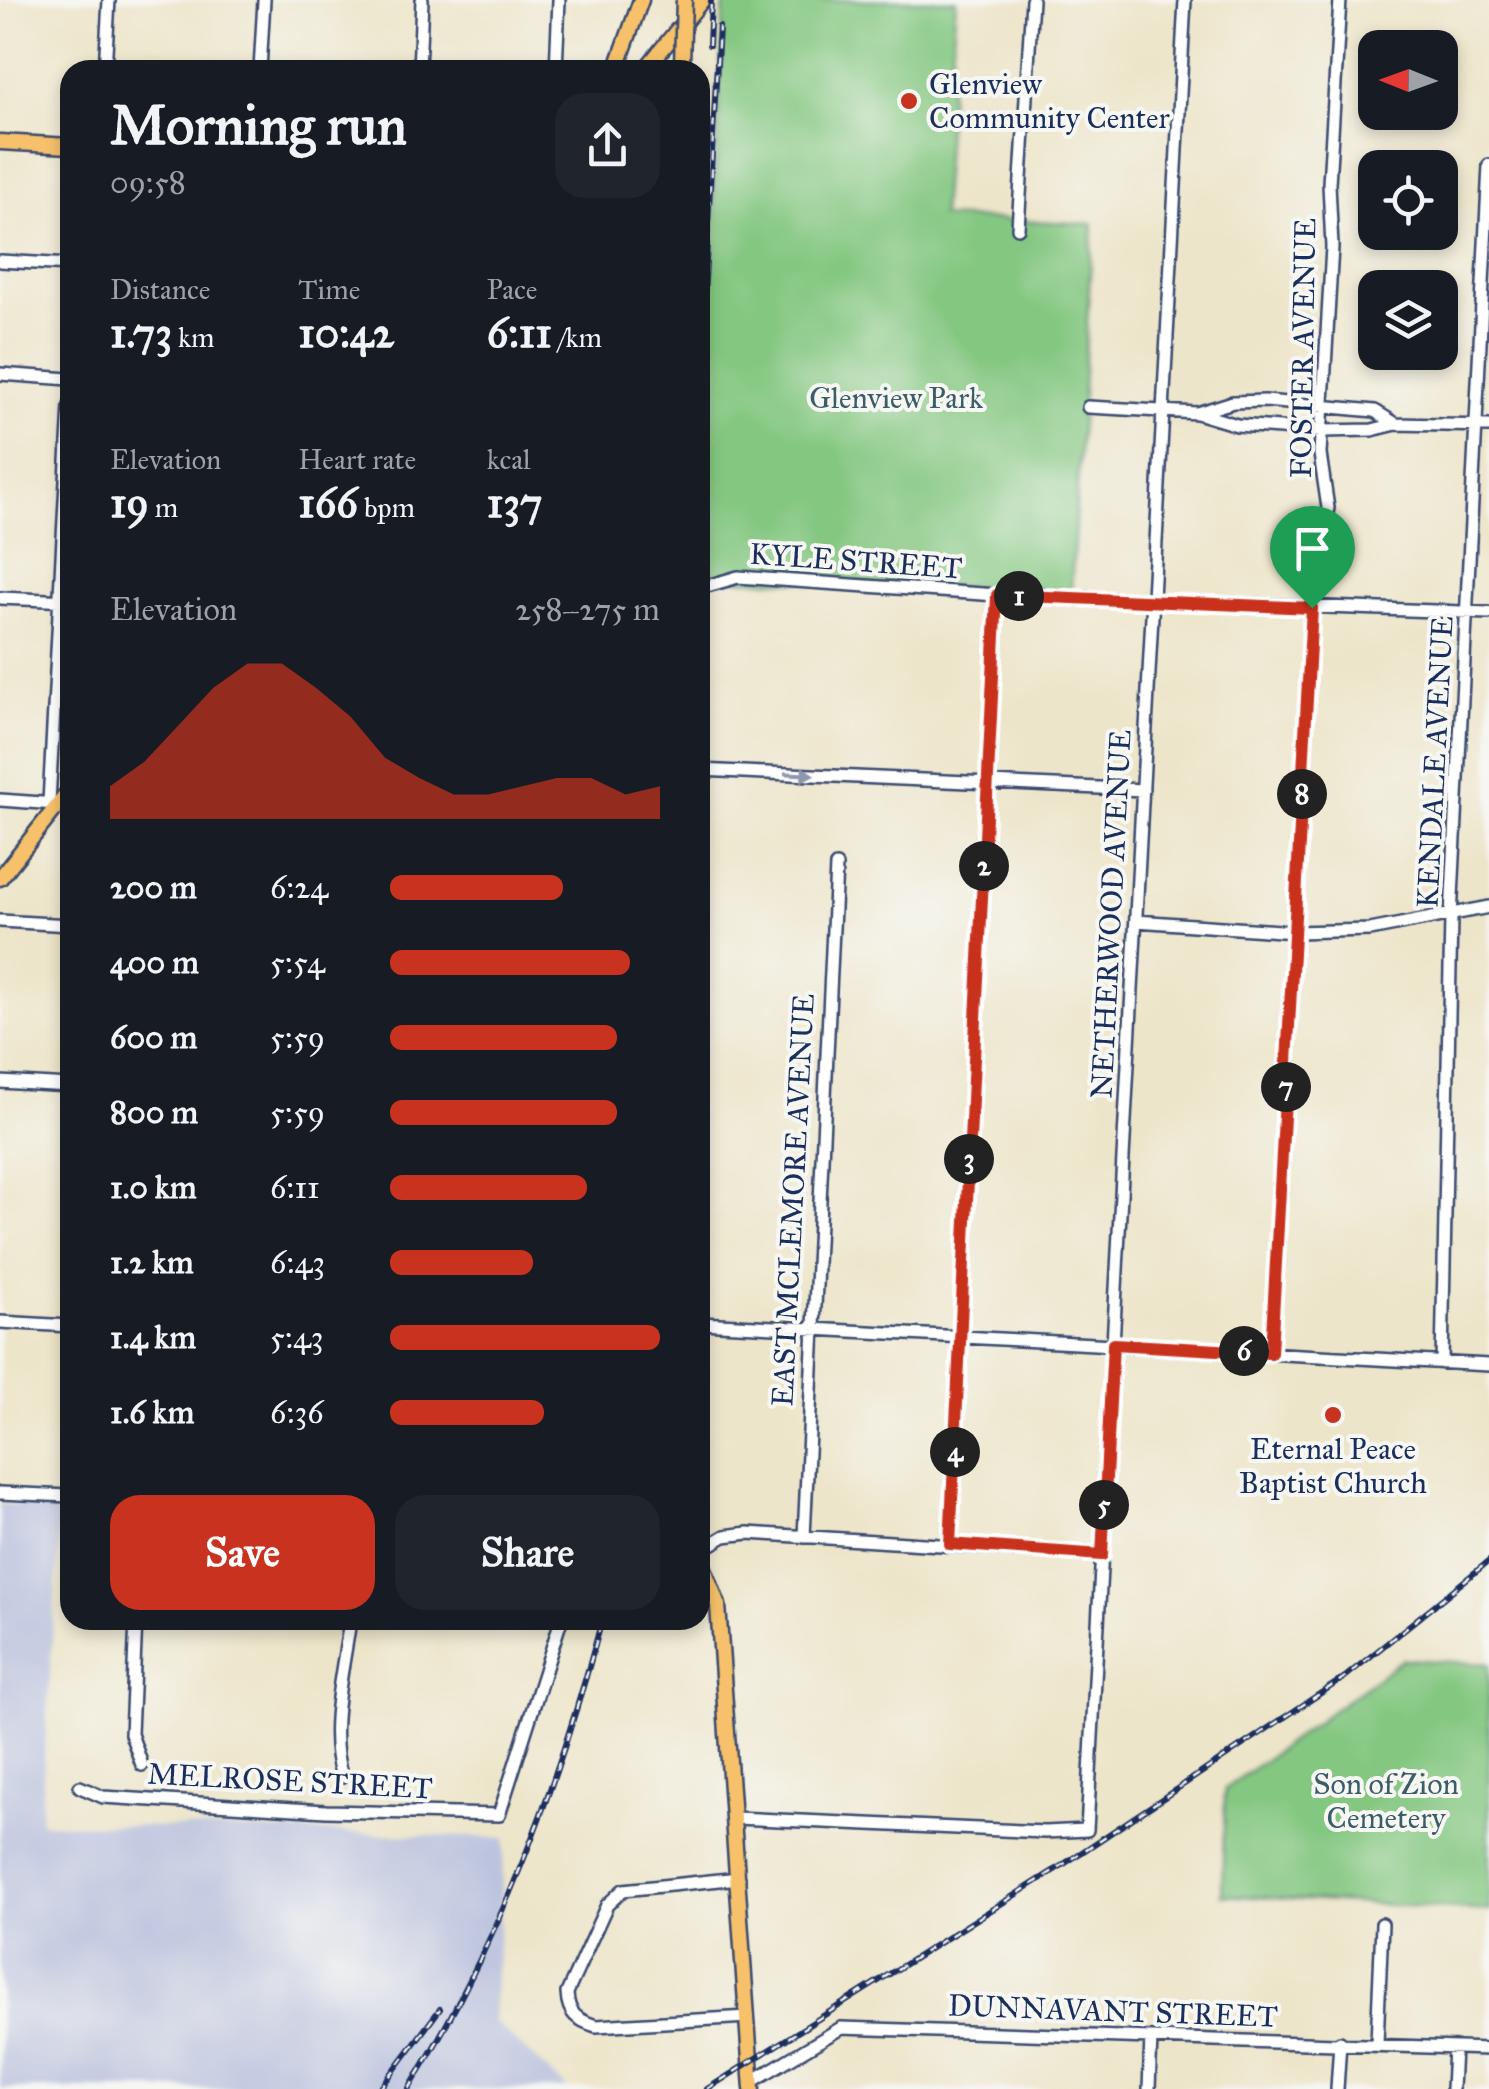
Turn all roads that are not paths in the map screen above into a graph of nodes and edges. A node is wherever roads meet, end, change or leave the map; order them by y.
1 (109, 0) edge
2 (264, 0) edge
3 (422, 0) edge
4 (560, 0) edge
5 (641, 0) edge
6 (684, 0) edge
7 (702, 0) edge
8 (1032, 0) edge
9 (1185, 0) edge
10 (1340, 0) edge
11 (105, 60) edge
12 (261, 60) edge
13 (419, 60) edge
14 (557, 60) edge
15 (620, 60) edge
16 (653, 60) edge
17 (682, 60) edge
18 (0, 142) edge
19 (60, 145) edge
20 (1489, 165) edge
21 (1018, 228) dead end
22 (0, 260) edge
23 (60, 263) edge
24 (0, 374) edge
25 (60, 378) edge
26 (1088, 406) dead end
27 (1323, 408) junction
28 (1162, 411) junction
29 (1198, 413) junction
30 (1396, 424) junction
31 (1483, 426) edge
32 (1322, 431) junction
33 (710, 585) edge
34 (997, 595) junction
35 (0, 598) edge
36 (1153, 600) junction
37 (60, 601) edge
38 (1312, 608) junction
39 (1468, 612) junction
40 (1489, 613) edge
41 (60, 693) edge
42 (710, 770) edge
43 (988, 783) junction
44 (1143, 790) junction
45 (60, 799) edge
46 (0, 800) edge
47 (54, 804) junction
48 (836, 866) dead end
49 (0, 878) edge
50 (1489, 907) edge
51 (1451, 916) junction
52 (0, 921) edge
53 (1136, 921) junction
54 (60, 924) edge
55 (1295, 932) junction
56 (0, 1082) edge
57 (60, 1085) edge
58 (0, 1322) edge
59 (710, 1323) edge
60 (60, 1325) edge
61 (814, 1328) junction
62 (960, 1336) junction
63 (1113, 1344) junction
64 (1271, 1353) junction
65 (1442, 1362) junction
66 (1489, 1366) edge
67 (0, 1492) edge
68 (60, 1495) edge
69 (804, 1537) junction
70 (950, 1544) junction
71 (710, 1547) edge
72 (1102, 1555) junction
73 (710, 1582) edge
74 (136, 1630) edge
75 (349, 1630) edge
76 (557, 1630) edge
77 (142, 1766) dead end
78 (342, 1776) dead end
79 (80, 1787) dead end
80 (736, 1818) junction
81 (738, 1878) junction
82 (1382, 1924) dead end
83 (748, 2017) junction
84 (1151, 2038) junction
85 (1340, 2042) junction
86 (1377, 2043) junction
87 (1454, 2048) junction
88 (1489, 2049) edge
89 (751, 2086) edge
90 (1149, 2089) edge
91 (1337, 2089) edge
92 (1452, 2089) edge

1 - 11 street
2 - 12 street
3 - 13 street
4 - 14 street
5 - 15 main road
6 - 17 main road, bridge
7 - 16 main road
8 - 21 street
9 - 28 street, NETHERWOOD AVENUE
10 - 27 street, FOSTER AVENUE
18 - 19 main road
20 - 31 street, KENDALE AVENUE
22 - 23 street
24 - 25 street
26 - 28 street
27 - 29 street
27 - 30 street
27 - 32 street, FOSTER AVENUE
28 - 29 street
28 - 36 street, NETHERWOOD AVENUE
29 - 32 street
30 - 31 street
30 - 32 street
31 - 39 street, KENDALE AVENUE
32 - 38 street, FOSTER AVENUE
33 - 34 street, KYLE STREET
34 - 36 street, KYLE STREET
34 - 43 street
35 - 37 street
36 - 38 street, KYLE STREET
36 - 44 street, NETHERWOOD AVENUE
38 - 39 street, KYLE STREET
38 - 55 street, FOSTER AVENUE
39 - 40 street, KYLE STREET
39 - 51 street, KENDALE AVENUE
41 - 47 street
42 -> 43 street
43 - 44 street
43 - 62 street
44 - 53 street, NETHERWOOD AVENUE
45 - 47 main road
46 - 47 street
47 - 49 main road
48 - 61 street, EAST MCLEMORE AVENUE
50 - 51 street
51 - 55 street
51 - 65 street, KENDALE AVENUE
52 - 54 street
53 - 55 street
53 - 63 street, NETHERWOOD AVENUE
55 - 64 street, FOSTER AVENUE
56 - 57 street
58 - 60 street
59 - 61 street
61 - 62 street
61 - 69 street, EAST MCLEMORE AVENUE
62 - 63 street
62 - 70 street
63 - 64 street
63 - 72 street, NETHERWOOD AVENUE
64 - 65 street
65 - 66 street
67 - 68 street
69 - 70 street
69 - 71 street
70 - 72 street
72 - 80 street, NETHERWOOD AVENUE
73 - 80 main road
74 - 77 street
75 - 78 street
76 - 79 street, MELROSE STREET
80 - 81 main road
81 - 83 main road
81 - 83 street
82 - 86 street
83 - 89 main road
84 - 85 street, DUNNAVANT STREET
84 - 89 street, DUNNAVANT STREET
84 - 90 street
85 - 86 street, DUNNAVANT STREET
85 - 91 street
86 - 87 street, DUNNAVANT STREET
87 - 88 street, DUNNAVANT STREET
87 - 92 street

